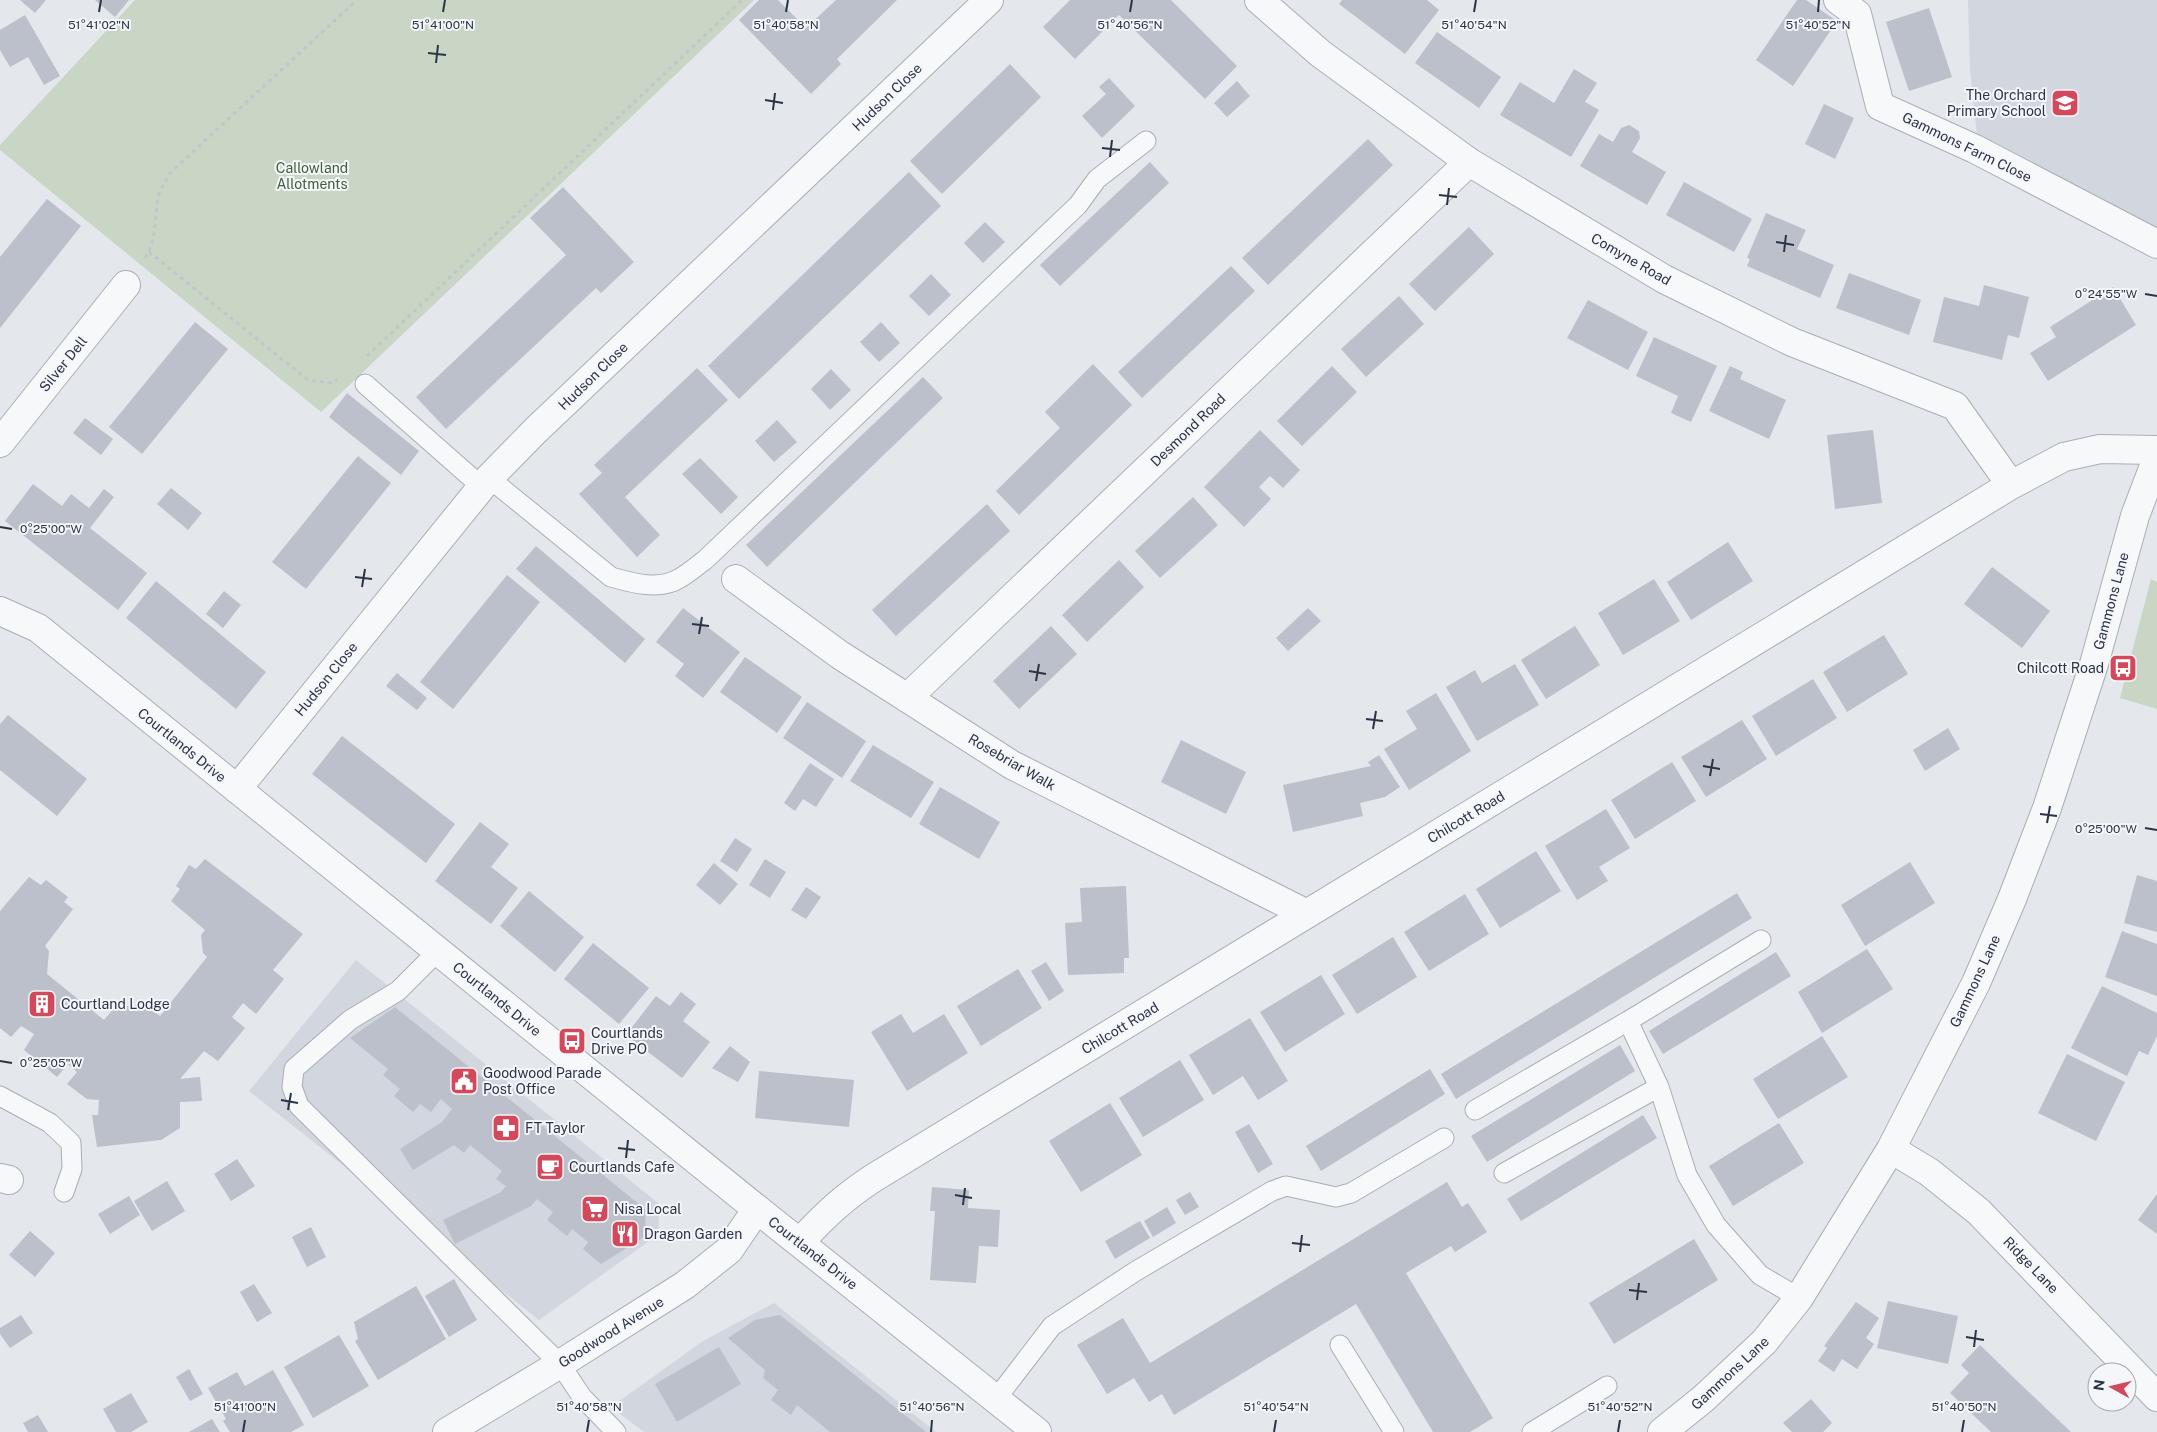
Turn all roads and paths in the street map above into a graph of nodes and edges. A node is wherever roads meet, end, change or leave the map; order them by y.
1 (357, 0) edge
2 (742, 0) edge
3 (989, 0) edge
4 (1259, 0) edge
5 (1838, 0) edge
6 (1146, 141) dead end
7 (1469, 162) junction
8 (2157, 244) edge
9 (149, 252) junction
10 (126, 285) joint
11 (361, 362) dead end
12 (338, 379) dead end
13 (365, 384) dead end
14 (0, 443) edge
15 (2157, 450) edge
16 (2157, 458) edge
17 (485, 483) junction
18 (2011, 485) junction
19 (736, 579) dead end
20 (0, 611) edge
21 (907, 698) junction
22 (237, 789) junction
23 (1307, 914) junction
24 (1761, 940) dead end
25 (438, 951) junction
26 (1628, 1021) junction
27 (1659, 1087) junction
28 (0, 1096) edge
29 (1475, 1110) dead end
30 (1444, 1138) dead end
31 (1891, 1149) junction
32 (1504, 1173) dead end
33 (64, 1192) dead end
34 (757, 1210) junction
35 (800, 1242) junction
36 (1799, 1298) junction
37 (1340, 1345) dead end
38 (560, 1364) junction
39 (1607, 1386) dead end
40 (2157, 1397) edge
41 (996, 1399) junction
42 (447, 1432) edge
43 (616, 1432) edge
44 (1037, 1432) edge
45 (1394, 1432) edge
46 (1532, 1432) edge
47 (1662, 1432) edge

1 - 9 path
2 - 11 path
3 - 17 street, Hudson Close
4 - 7 street, Comyne Road
5 - 8 street, Gammons Farm Close
6 - 17 lane
7 - 18 street, Comyne Road
7 - 21 street, Desmond Road
9 - 10 path
9 - 12 path
10 - 14 street, Silver Dell
13 - 17 lane
15 - 18 street, Chilcott Road
16 - 31 street, Gammons Lane
17 - 22 street, Hudson Close
18 - 23 street, Chilcott Road
19 - 21 street, Rosebriar Walk
20 - 22 street, Courtlands Drive
21 - 23 street, Rosebriar Walk
22 - 25 street, Courtlands Drive
23 - 35 street, Chilcott Road
24 - 26 lane
25 - 34 street, Courtlands Drive
25 - 38 lane
26 - 27 lane
26 - 29 lane
27 - 32 lane
27 - 36 lane
28 - 33 lane
30 - 41 lane
31 - 36 street, Gammons Lane
31 - 40 street, Ridge Lane
34 - 35 street, Courtlands Drive
34 - 38 street, Goodwood Avenue
35 - 41 street, Courtlands Drive
36 - 47 street, Gammons Lane
37 - 45 lane
38 - 42 street, Goodwood Avenue
38 - 43 lane
39 - 46 lane
41 - 44 street, Courtlands Drive

